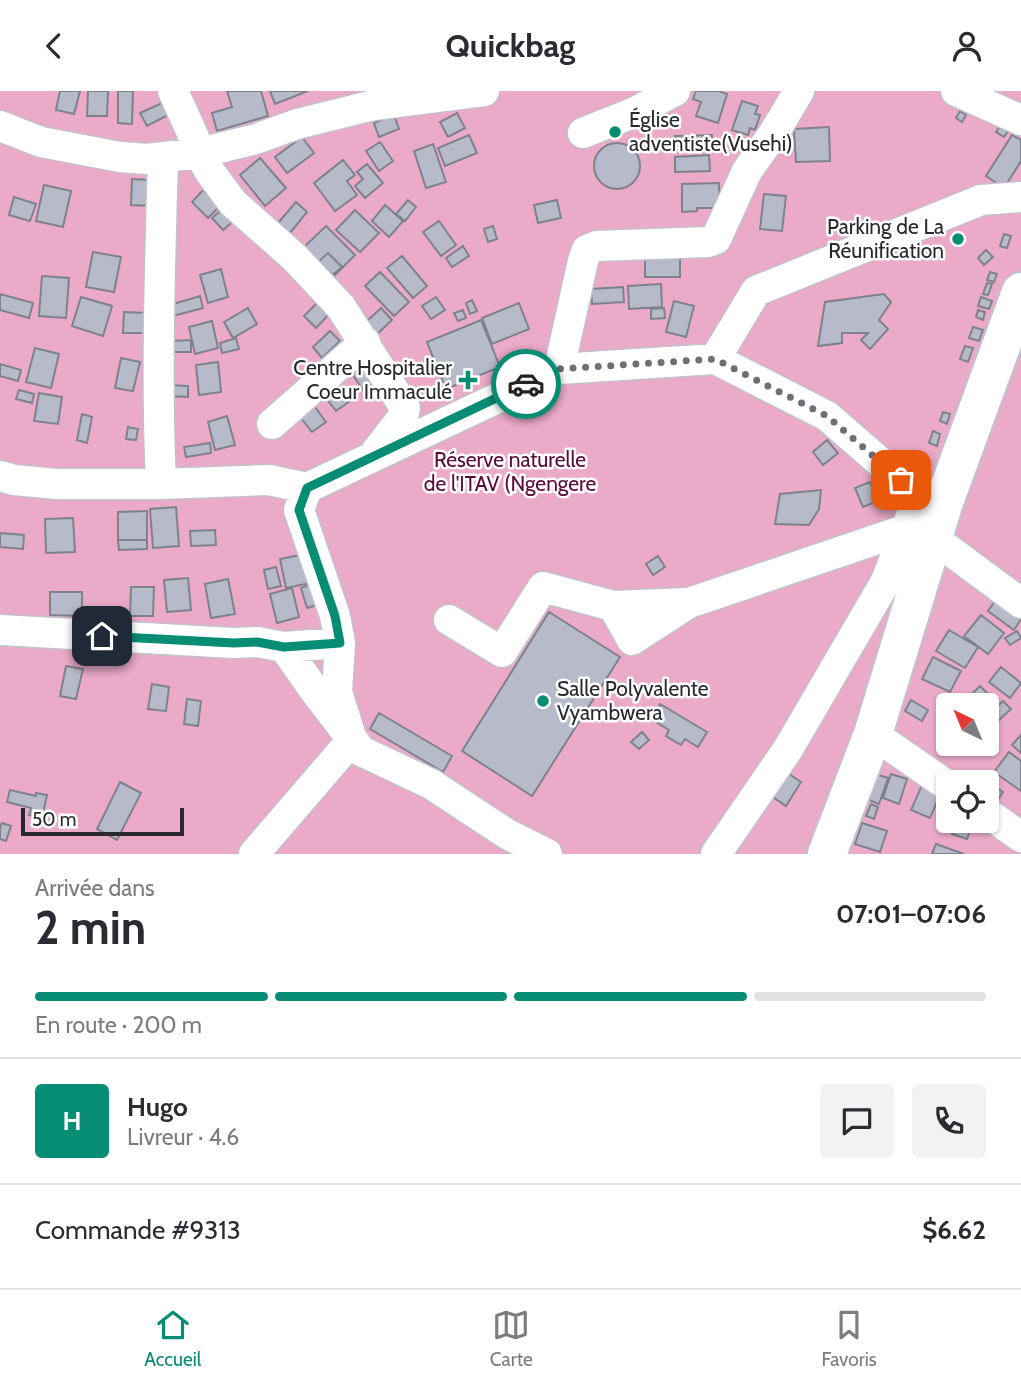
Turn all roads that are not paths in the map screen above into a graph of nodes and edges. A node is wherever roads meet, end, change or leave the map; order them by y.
1 (173, 91) edge
2 (484, 91) edge
3 (675, 91) edge
4 (799, 91) edge
5 (956, 91) edge
6 (432, 95) edge
7 (1021, 120) edge
8 (1, 133) edge
9 (583, 133) dead end
10 (199, 153) junction
11 (163, 157) junction
12 (1021, 197) edge
13 (1021, 292) edge
14 (365, 342) junction
15 (715, 359) junction
16 (558, 369) junction
17 (272, 424) dead end
18 (371, 459) junction
19 (0, 476) edge
20 (161, 484) junction
21 (307, 488) junction
22 (932, 499) junction
23 (920, 534) junction
24 (1021, 603) edge
25 (449, 619) dead end
26 (0, 630) edge
27 (340, 643) junction
28 (284, 647) junction
29 (873, 734) junction
30 (352, 740) junction
31 (936, 778) edge
32 (999, 821) edge
33 (1021, 837) edge
34 (254, 854) edge
35 (547, 854) edge
36 (716, 854) edge
37 (827, 854) edge

1 - 10 street
2 - 6 street
3 - 9 street
4 - 16 street
5 - 7 street
6 - 10 street
8 - 11 street
10 - 11 street
10 - 14 street
11 - 20 street
12 - 15 street
13 - 22 highway
14 - 17 street
14 - 18 street
15 - 16 street
15 - 22 street
16 - 18 street
18 - 21 street
19 - 20 street
20 - 21 street
21 - 27 street
22 - 23 highway
23 - 24 street
23 - 25 street
23 - 29 highway
23 - 36 street
26 - 28 street
27 - 28 street
27 - 30 street
28 - 30 street
29 - 31 street
29 - 37 highway
30 - 34 street
30 - 35 street
32 - 33 street

